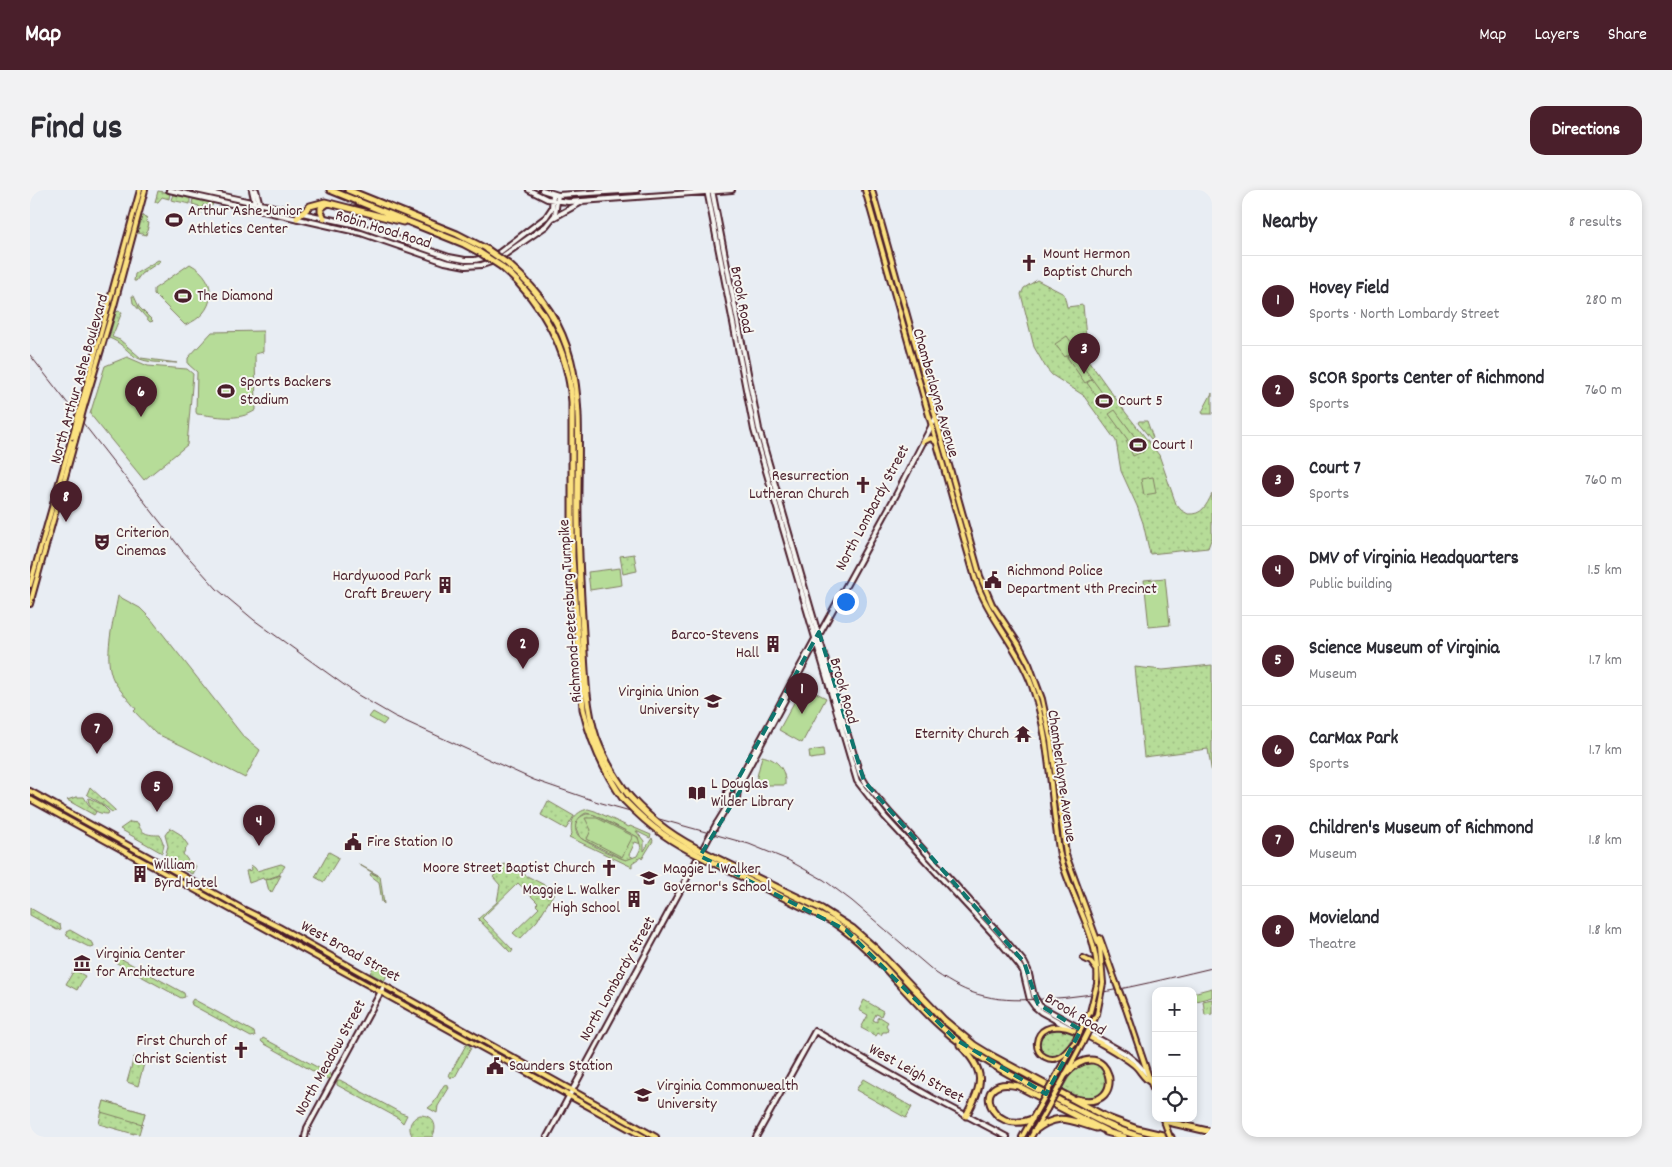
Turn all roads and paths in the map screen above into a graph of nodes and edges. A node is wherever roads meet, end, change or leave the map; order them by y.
1 (140, 190) edge
2 (145, 190) edge
3 (170, 190) edge
4 (198, 190) edge
5 (252, 190) edge
6 (256, 190) edge
7 (330, 190) edge
8 (348, 190) edge
9 (530, 190) edge
10 (542, 190) edge
11 (637, 190) edge
12 (732, 190) edge
13 (865, 190) edge
14 (872, 190) edge
15 (709, 191) edge
16 (182, 193) junction
17 (556, 195) junction
18 (555, 201) junction
19 (584, 201) junction
20 (329, 203) junction
21 (257, 204) junction
22 (261, 210) junction
23 (301, 213) junction
24 (297, 218) junction
25 (324, 218) junction
26 (553, 218) junction
27 (422, 227) junction
28 (83, 406) junction
29 (935, 419) junction
30 (932, 425) junction
31 (74, 439) junction
32 (923, 442) junction
33 (936, 442) junction
34 (30, 585) edge
35 (30, 604) edge
36 (819, 634) junction
37 (816, 641) junction
38 (30, 791) edge
39 (734, 791) junction
40 (627, 798) junction
41 (727, 798) junction
42 (30, 800) edge
43 (734, 801) junction
44 (726, 807) junction
45 (707, 856) junction
46 (1093, 925) junction
47 (1083, 958) dead end
48 (1098, 971) junction
49 (386, 987) junction
50 (382, 993) junction
51 (1074, 1030) junction
52 (955, 1039) junction
53 (1075, 1042) junction
54 (1066, 1074) junction
55 (1150, 1080) junction
56 (1152, 1086) edge
57 (572, 1090) junction
58 (569, 1096) junction
59 (1067, 1097) junction
60 (966, 1116) junction
61 (992, 1119) dead end
62 (1032, 1119) junction
63 (1165, 1122) edge
64 (1172, 1122) edge
65 (997, 1125) dead end
66 (1005, 1128) dead end
67 (1016, 1128) dead end
68 (1034, 1131) junction
69 (1110, 1132) junction
70 (1212, 1132) edge
71 (304, 1137) edge
72 (547, 1137) edge
73 (644, 1137) edge
74 (656, 1137) edge
75 (756, 1137) edge
76 (1007, 1137) edge
77 (1022, 1137) edge
78 (1030, 1137) edge
79 (1124, 1137) edge
80 (1142, 1137) edge
81 (1171, 1137) edge

1 - 28 main road, North Arthur Ashe Boulevard
2 - 28 main road, North Arthur Ashe Boulevard
3 - 16 main road, Robin Hood Road
4 - 16 main road, Robin Hood Road
4 - 21 main road, Robin Hood Road
5 - 21 main road
6 - 21 main road
7 - 27 highway, Richmond-Petersburg Turnpike
8 - 40 highway, Richmond-Petersburg Turnpike, bridge
9 - 18 main road
10 - 17 main road
11 - 17 main road
12 - 15 main road
13 - 30 main road, Chamberlayne Avenue
14 - 29 main road, Chamberlayne Avenue
15 - 19 main road
15 - 36 main road, Brook Road
15 - 37 main road, Brook Road
16 - 22 main road, Robin Hood Road
17 - 18 main road, Robin Hood Road
18 - 19 main road
18 - 25 main road, Robin Hood Road
18 - 26 main road, Robin Hood Road
19 - 26 main road
20 - 23 highway
20 - 25 highway
20 - 27 highway
21 - 22 main road
21 - 23 main road, Robin Hood Road
22 - 24 main road, Robin Hood Road
23 - 24 highway
23 - 25 main road, Robin Hood Road
24 - 26 main road, Robin Hood Road
27 - 40 highway, Richmond-Petersburg Turnpike, bridge
28 - 31 main road, North Arthur Ashe Boulevard, bridge
29 - 30 main road, North Lombardy Street
29 - 46 main road, Chamberlayne Avenue
30 - 32 main road, North Lombardy Street
30 - 33 main road, Chamberlayne Avenue
31 - 34 main road, North Arthur Ashe Boulevard
31 - 35 main road, North Arthur Ashe Boulevard
32 - 33 main road
32 - 36 main road, North Lombardy Street
33 - 48 main road, Chamberlayne Avenue
36 - 37 main road, North Lombardy Street
36 - 55 main road, Brook Road
37 - 39 main road, North Lombardy Street
37 - 51 main road, Brook Road
38 - 49 main road, West Broad Street
39 - 41 main road
39 - 43 main road
40 - 45 highway, Richmond-Petersburg Turnpike, bridge
41 - 43 main road
41 - 44 main road, North Lombardy Street
42 - 50 main road, West Broad Street
43 - 44 main road, North Lombardy Street
44 - 57 main road, North Lombardy Street, bridge
45 - 52 highway, Richmond-Petersburg Turnpike
45 - 59 highway, Richmond-Petersburg Turnpike
46 - 54 main road, Chamberlayne Avenue, bridge
46 - 55 main road, Chamberlayne Avenue, bridge
47 - 48 main road
48 - 53 main road, Chamberlayne Avenue, bridge
49 - 50 main road, North Meadow Street
49 - 57 main road, West Broad Street
50 - 58 main road, West Broad Street
50 - 71 main road, North Meadow Street
51 - 53 main road
51 - 55 main road, Brook Road
52 - 60 highway
52 - 80 highway, Richmond-Petersburg Turnpike
53 - 62 main road, Chamberlayne Avenue, bridge
54 - 59 highway
54 - 68 main road, Chamberlayne Avenue, bridge
55 - 56 main road, Chamberlayne Avenue
57 - 58 main road, North Lombardy Street
57 - 74 main road, West Broad Street
58 - 72 main road, North Lombardy Street
58 - 73 main road, West Broad Street
59 - 81 highway, Richmond-Petersburg Turnpike
60 - 75 main road, West Leigh Street
60 - 76 main road, West Leigh Street
61 - 69 highway
62 - 67 highway
62 - 77 main road, Chamberlayne Avenue
63 - 81 main road, bridge
64 - 70 highway
65 - 66 highway
68 - 69 highway
68 - 78 main road, Chamberlayne Avenue
69 - 79 highway

